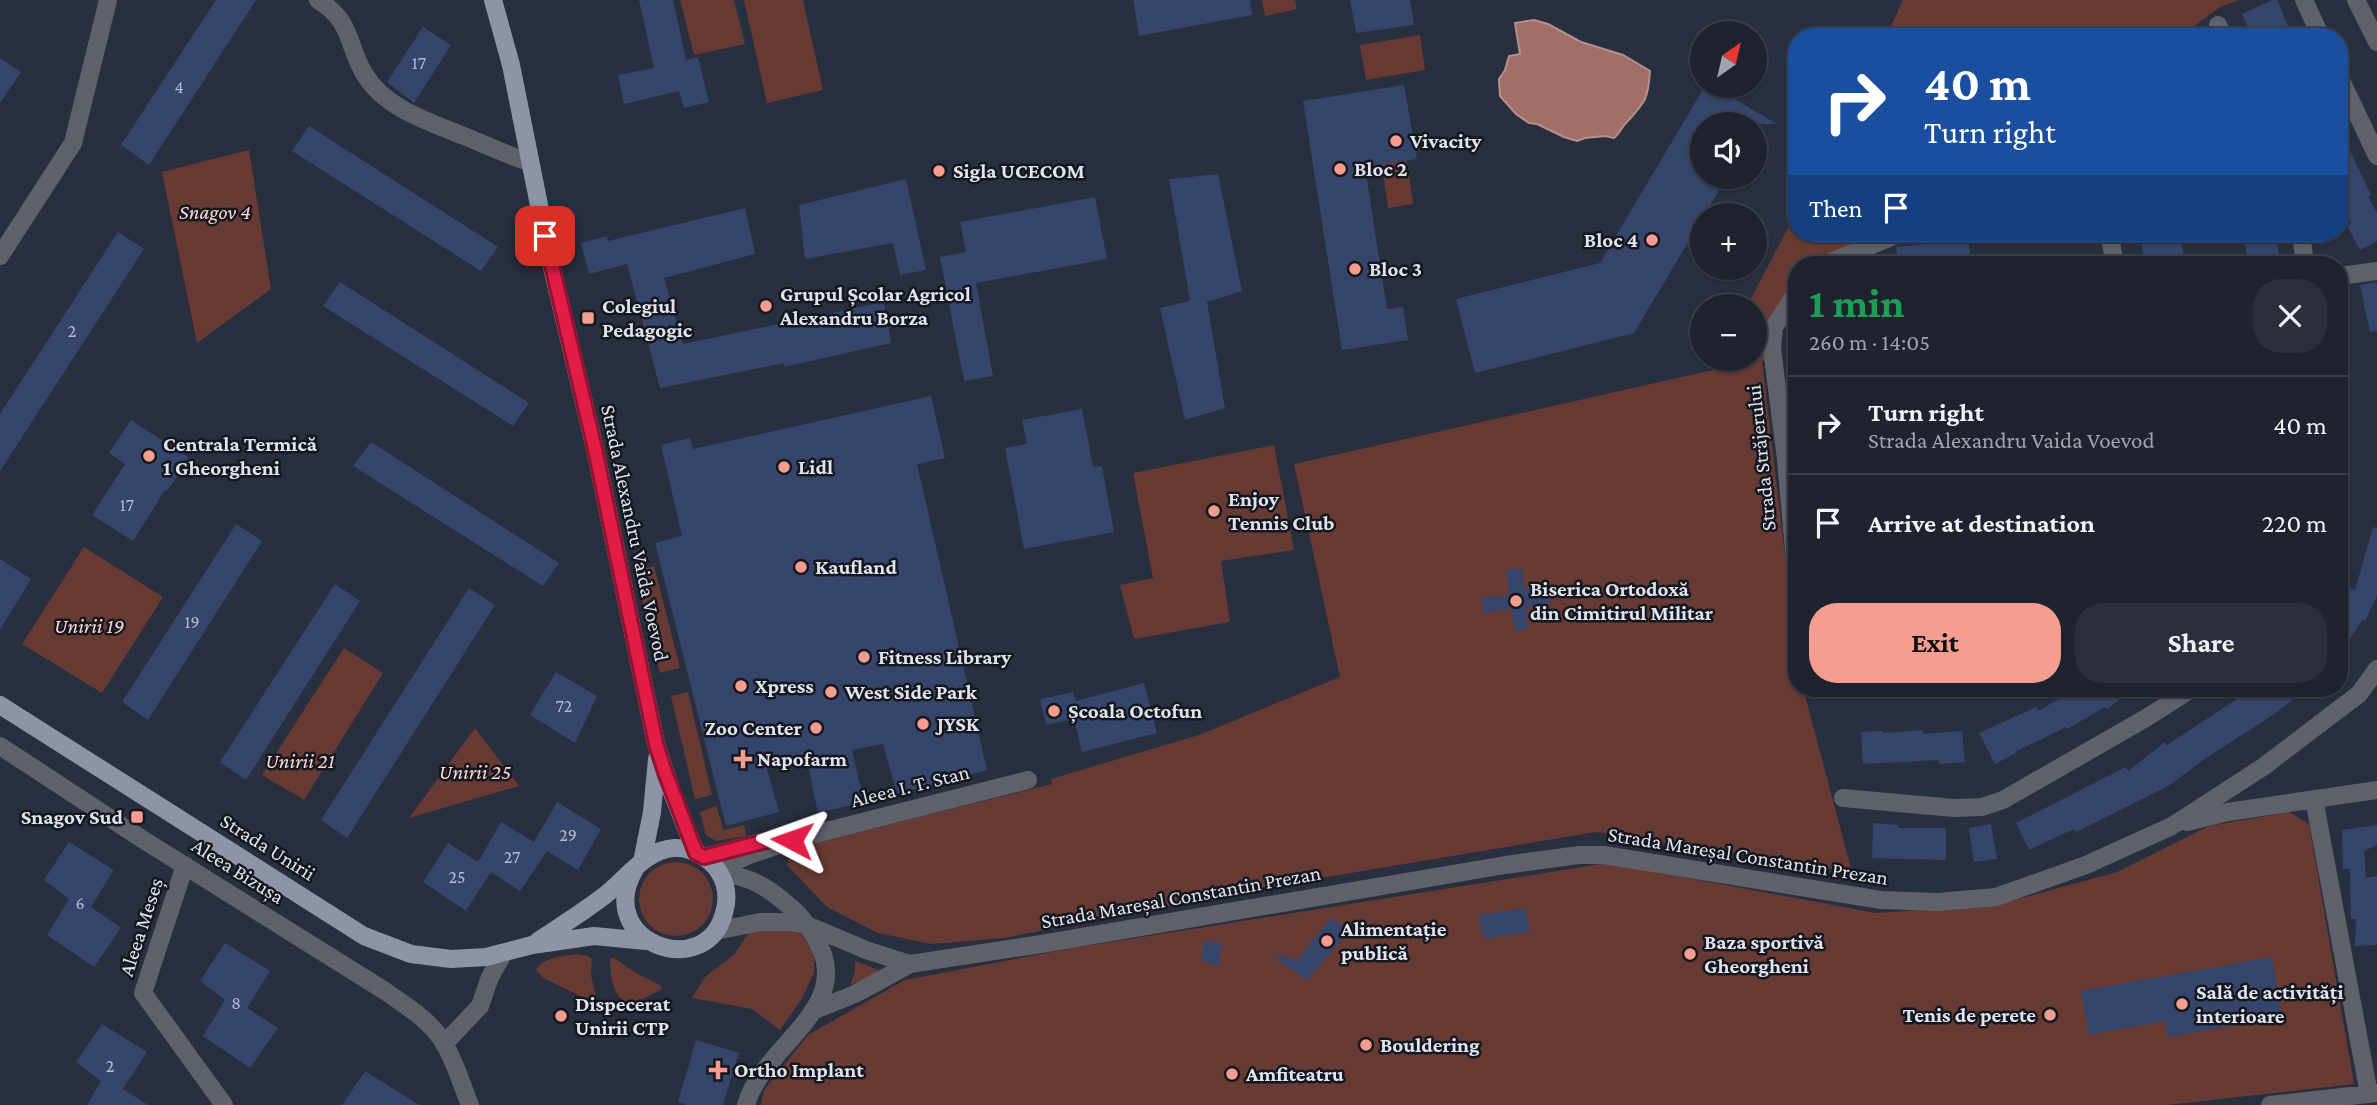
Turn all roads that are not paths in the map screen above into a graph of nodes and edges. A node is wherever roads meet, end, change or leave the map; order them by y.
1 (108, 0) edge
2 (318, 0) edge
3 (493, 0) edge
4 (2304, 0) edge
5 (2356, 0) edge
6 (2316, 28) edge
7 (2377, 42) edge
8 (2348, 95) edge
9 (2377, 156) edge
10 (529, 162) junction
11 (1879, 242) edge
12 (0, 256) edge
13 (1845, 256) edge
14 (2377, 271) edge
15 (2348, 275) edge
16 (1788, 306) edge
17 (1788, 435) edge
18 (2377, 669) edge
19 (2179, 697) edge
20 (0, 705) edge
21 (0, 746) edge
22 (658, 748) junction
23 (1028, 780) dead end
24 (2377, 790) edge
25 (1843, 798) dead end
26 (2314, 799) junction
27 (2172, 826) junction
28 (803, 837) junction
29 (700, 855) junction
30 (186, 864) junction
31 (638, 866) junction
32 (719, 872) junction
33 (807, 925) junction
34 (716, 931) junction
35 (646, 941) junction
36 (532, 945) junction
37 (503, 954) junction
38 (910, 964) junction
39 (815, 1010) junction
40 (444, 1044) junction
41 (2373, 1094) edge
42 (224, 1105) edge
43 (470, 1105) edge
44 (746, 1105) edge
45 (2270, 1105) edge

1 - 12 street
2 - 10 street
3 - 10 main road, Strada Alexandru Vaida Voevod
4 - 6 street
5 - 7 street
8 - 9 street
10 - 22 main road, Strada Alexandru Vaida Voevod
11 - 13 street
14 - 15 street
16 - 17 street, Strada Străjerului
18 - 27 street, Strada Mareșal Constantin Prezan
19 - 25 street
20 - 37 main road, Strada Unirii
21 - 30 street, Aleea Bizușa
22 - 29 main road, Strada Alexandru Vaida Voevod
22 - 31 main road, Strada Alexandru Vaida Voevod
23 - 28 street, Aleea I. T. Stan
24 - 26 street
26 - 27 street
26 - 41 street
27 - 38 street, Strada Mareșal Constantin Prezan
28 - 29 street, Aleea I. T. Stan
28 - 32 street, Aleea I. T. Stan
29 - 31 main road, Strada Unirii
29 - 32 main road
30 - 40 street, Aleea Bizușa
30 - 42 street, Aleea Meseș
31 - 35 main road
31 - 36 main road, Strada Unirii
32 - 33 street, Strada Mareșal Constantin Prezan
32 - 34 main road
33 - 34 street, Strada Mareșal Constantin Prezan
33 - 38 street, Strada Mareșal Constantin Prezan
33 - 39 street
34 - 35 main road, Strada Unirii
35 - 36 main road, Strada Unirii
36 - 37 main road, Strada Unirii
37 - 40 street
38 - 39 street
39 - 44 street
40 - 43 street, Aleea Bizușa
41 - 45 street

